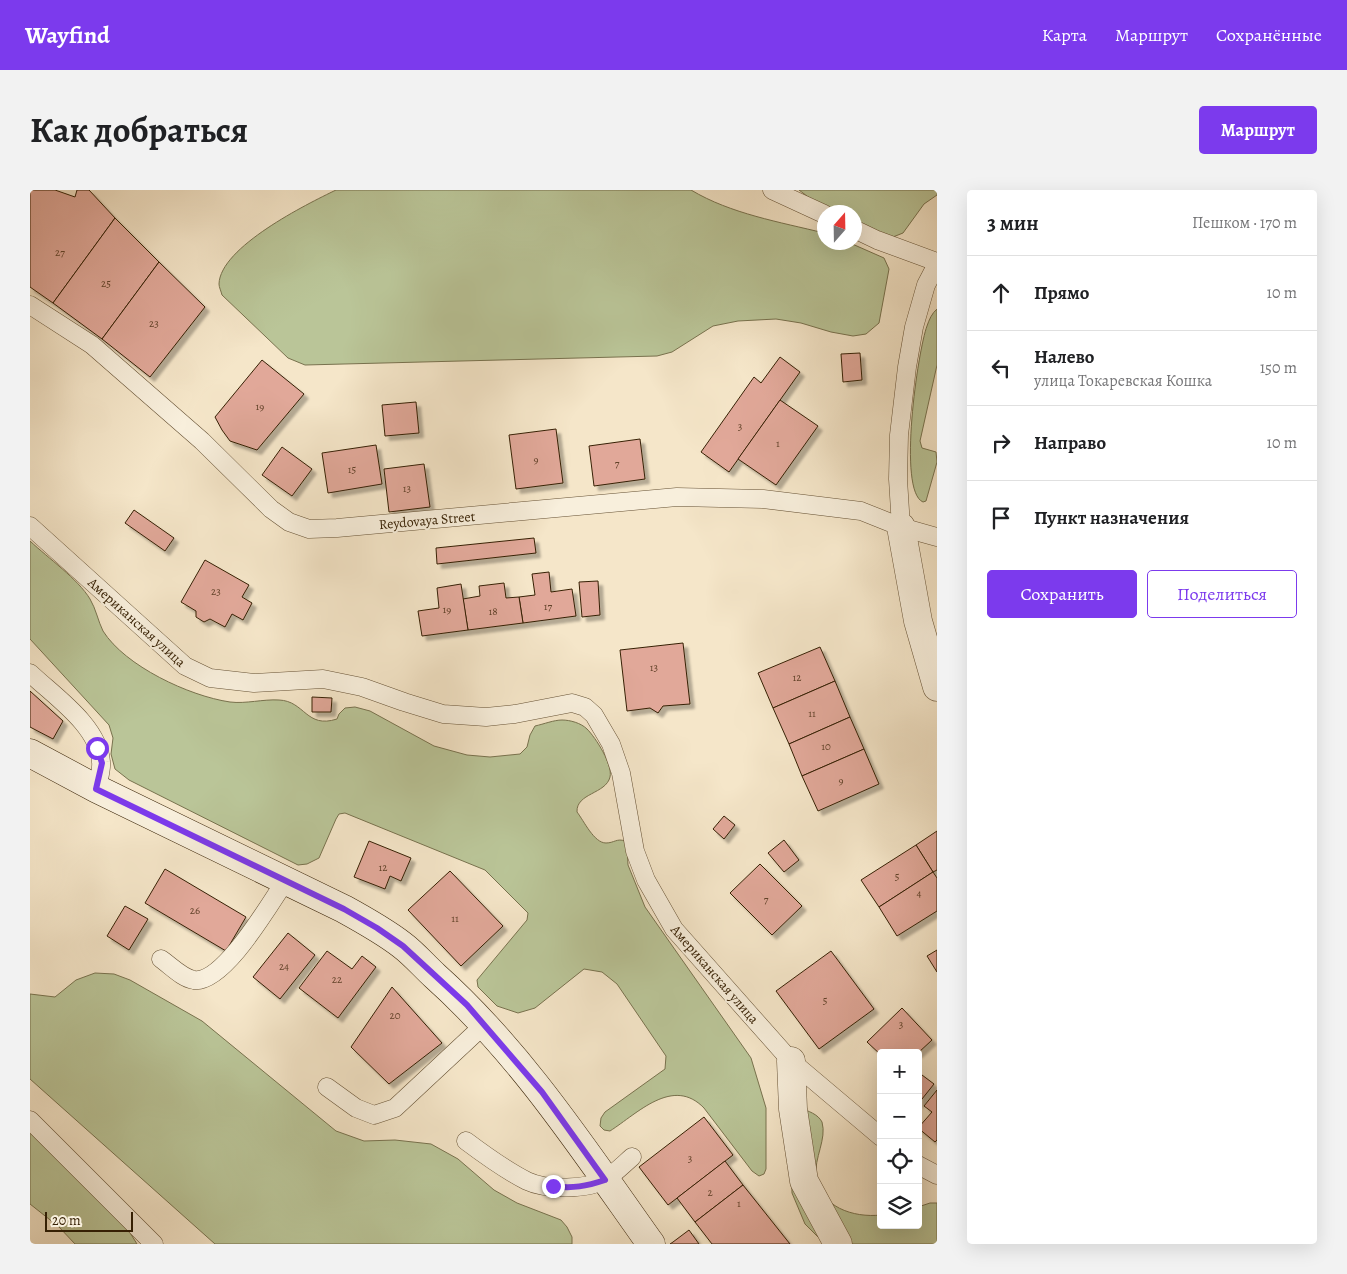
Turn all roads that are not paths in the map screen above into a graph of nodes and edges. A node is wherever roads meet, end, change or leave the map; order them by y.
1 (772, 190) edge
2 (817, 211) edge
3 (862, 233) edge
4 (937, 263) edge
5 (30, 305) edge
6 (30, 526) edge
7 (901, 527) junction
8 (937, 537) edge
9 (30, 673) edge
10 (937, 687) edge
11 (30, 753) edge
12 (96, 789) junction
13 (286, 880) junction
14 (161, 959) dead end
15 (485, 1024) junction
16 (790, 1061) junction
17 (326, 1087) dead end
18 (30, 1120) edge
19 (877, 1135) edge
20 (466, 1141) dead end
21 (632, 1157) dead end
22 (605, 1180) junction
23 (154, 1244) edge
24 (651, 1244) edge
25 (838, 1244) edge

1 - 2 lane
3 - 4 lane
4 - 7 lane
5 - 7 lane, Reydovaya Street
6 - 16 lane, Американская улица
7 - 8 lane, Reydovaya Street
7 - 10 main road
9 - 12 lane
11 - 12 main road
12 - 13 main road
13 - 14 lane
13 - 15 main road
15 - 17 lane
15 - 22 main road
16 - 19 lane, Американская улица
16 - 25 main road
18 - 23 lane
20 - 22 lane
21 - 22 lane
22 - 24 main road

